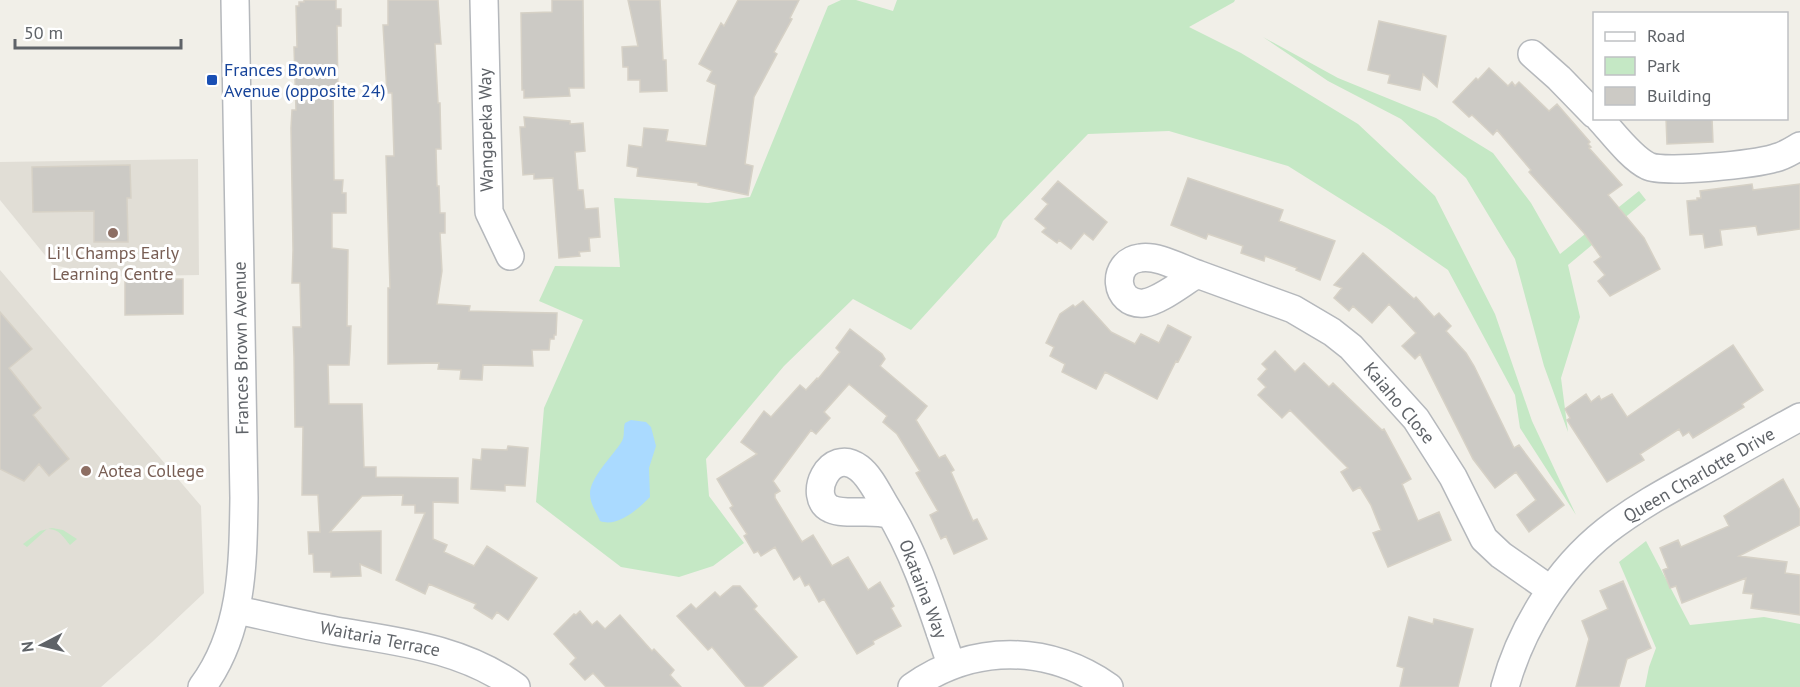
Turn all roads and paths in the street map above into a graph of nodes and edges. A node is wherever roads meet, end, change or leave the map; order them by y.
1 (235, 0) edge
2 (484, 0) edge
3 (1532, 54) dead end
4 (1593, 113) edge
5 (1601, 120) edge
6 (1800, 146) edge
7 (510, 256) dead end
8 (1197, 274) dead end
9 (1800, 417) edge
10 (891, 515) dead end
11 (1551, 590) junction
12 (237, 610) junction
13 (951, 664) junction
14 (202, 687) edge
15 (516, 687) edge
16 (912, 687) edge
17 (1109, 687) edge
18 (1505, 687) edge

1 - 12 street, Frances Brown Avenue
2 - 7 street, Wangapeka Way
3 - 4 street
5 - 6 street
8 - 11 street, Kaiaho Close
9 - 11 street, Queen Charlotte Drive
10 - 13 street, Okataina Way
11 - 18 street, Queen Charlotte Drive
12 - 14 street, Frances Brown Avenue
12 - 15 street, Waitaria Terrace
13 - 16 street
13 - 17 street

